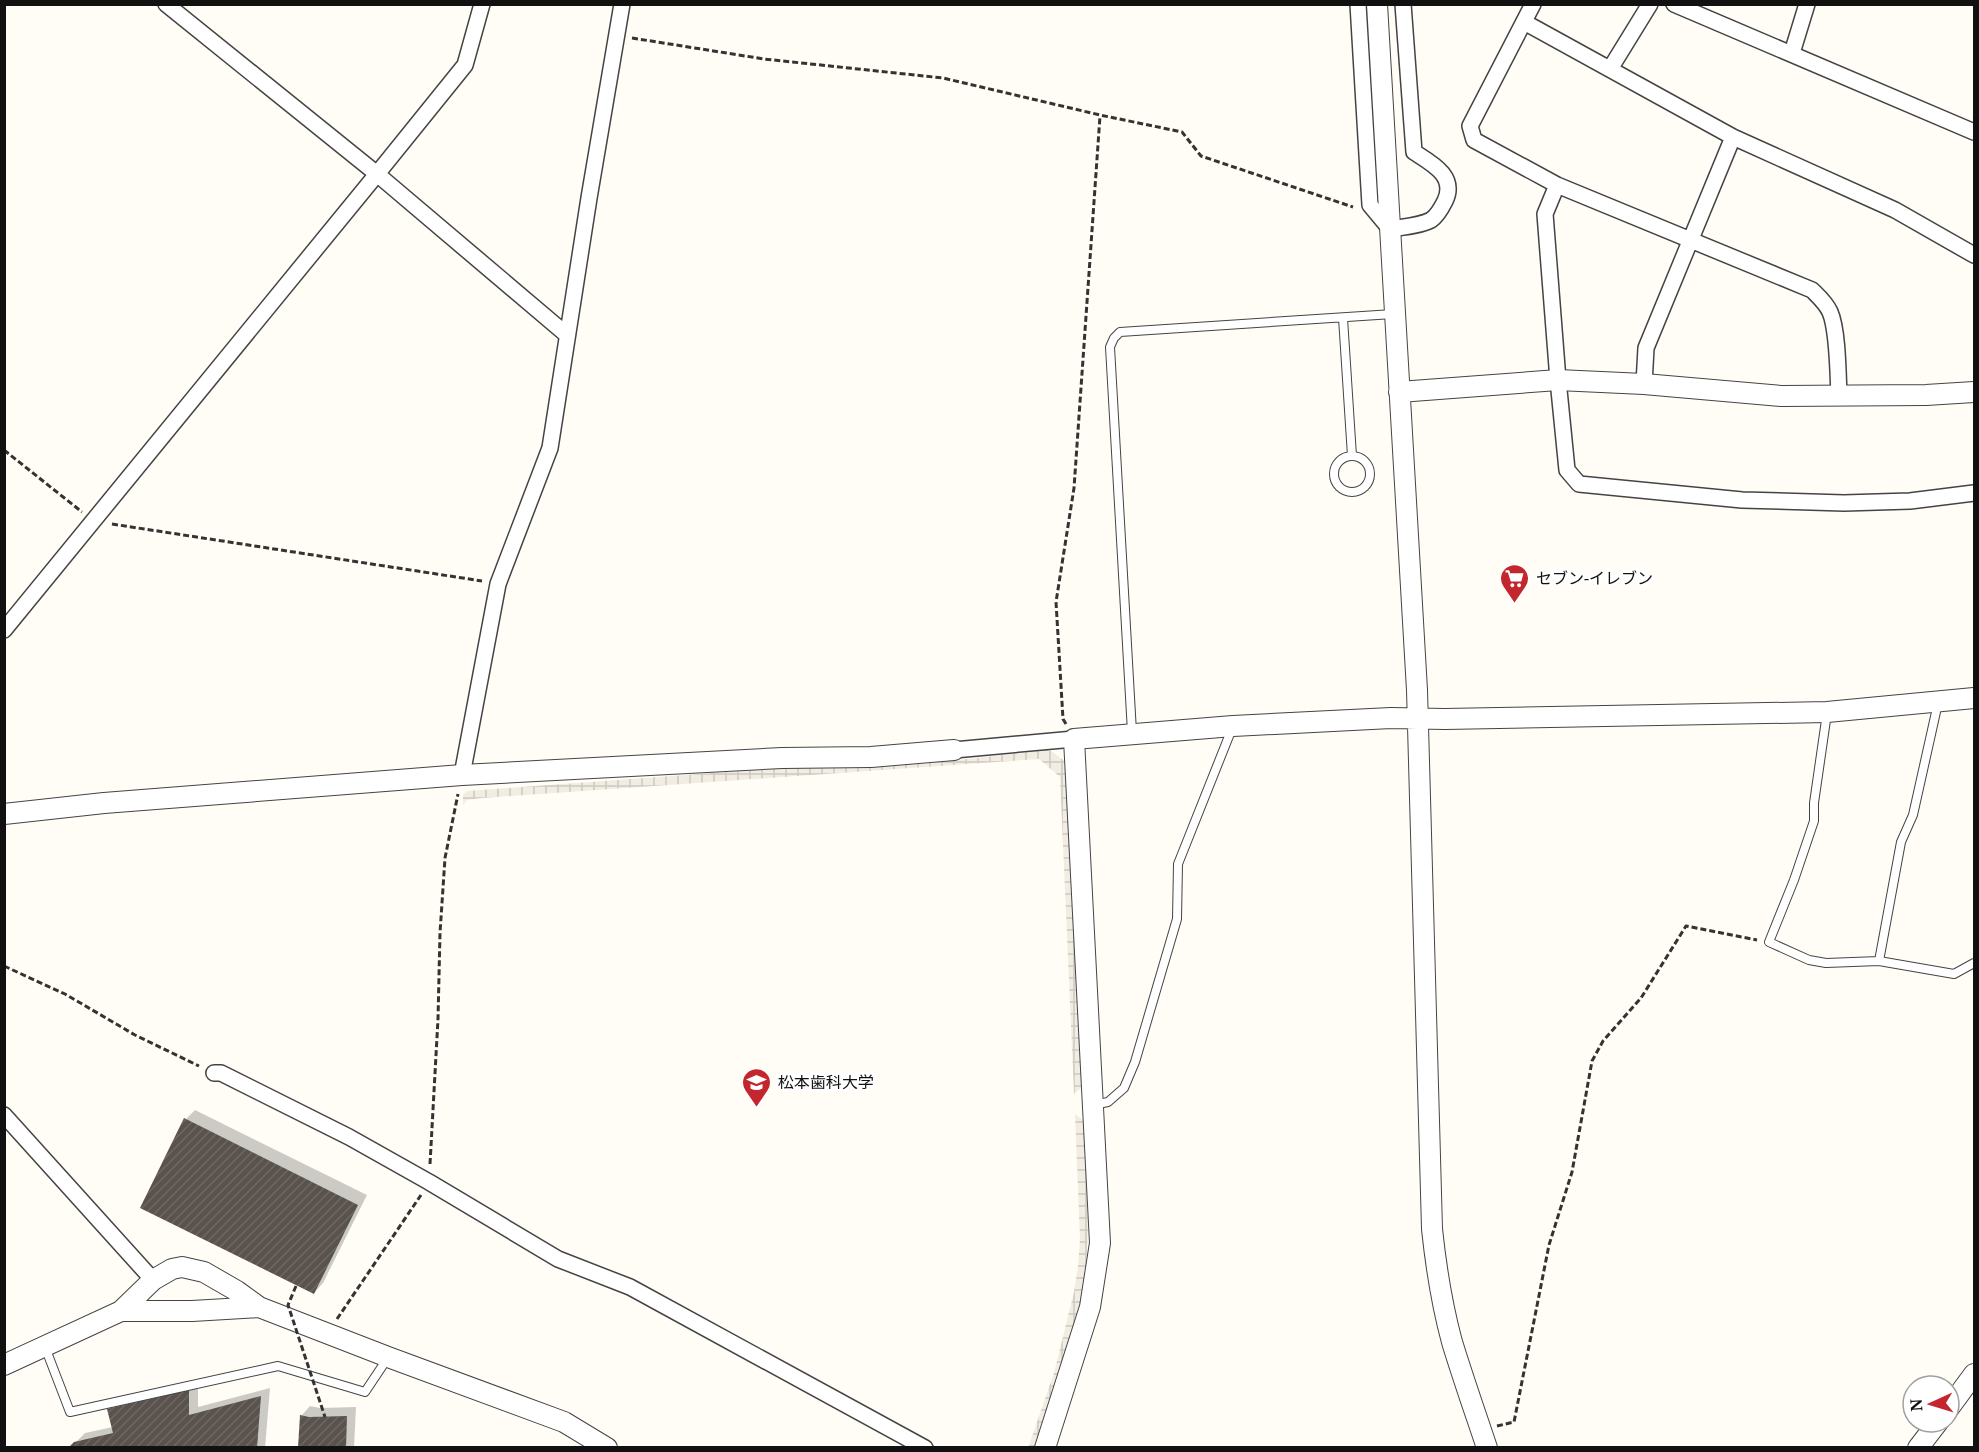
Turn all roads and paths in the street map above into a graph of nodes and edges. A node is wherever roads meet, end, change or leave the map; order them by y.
1 (166, 4) edge
2 (482, 4) edge
3 (622, 4) edge
4 (1358, 4) edge
5 (1377, 4) edge
6 (1403, 4) edge
7 (1533, 4) edge
8 (1650, 4) edge
9 (1674, 4) edge
10 (1807, 4) edge
11 (1524, 22) junction
12 (617, 36) junction
13 (1792, 53) junction
14 (1610, 69) junction
15 (1100, 115) junction
16 (1974, 132) edge
17 (1733, 137) junction
18 (377, 174) junction
19 (1557, 185) junction
20 (1370, 205) junction
21 (1390, 229) junction
22 (1690, 240) junction
23 (1974, 255) edge
24 (1395, 314) junction
25 (1343, 318) junction
26 (567, 335) junction
27 (1557, 380) junction
28 (1644, 384) junction
29 (1399, 392) junction
30 (1974, 392) edge
31 (1839, 397) junction
32 (4, 450) edge
33 (1352, 456) junction
34 (1974, 494) edge
35 (94, 521) junction
36 (498, 584) junction
37 (4, 630) edge
38 (1974, 698) edge
39 (1938, 702) junction
40 (1827, 712) junction
41 (1418, 719) junction
42 (1233, 726) junction
43 (1132, 734) junction
44 (1074, 739) junction
45 (954, 750) joint
46 (462, 775) junction
47 (4, 814) edge
48 (1769, 942) junction
49 (1879, 961) junction
50 (1974, 963) edge
51 (4, 966) edge
52 (214, 1073) joint
53 (1092, 1105) junction
54 (4, 1115) edge
55 (429, 1182) junction
56 (153, 1280) junction
57 (296, 1286) dead end
58 (259, 1307) junction
59 (121, 1311) junction
60 (327, 1333) junction
61 (45, 1347) junction
62 (388, 1357) junction
63 (4, 1365) edge
64 (1974, 1374) edge
65 (1961, 1392) edge
66 (325, 1417) dead end
67 (1929, 1434) edge
68 (1484, 1439) edge
69 (607, 1448) edge
70 (925, 1448) edge
71 (1045, 1448) edge
72 (1918, 1448) edge

1 - 18 street
2 - 18 street
3 - 12 street
4 - 20 street
5 - 21 street
6 - 21 street
7 - 11 street
8 - 14 street
9 - 13 street
10 - 13 street
11 - 14 street
11 - 19 street
12 - 15 path
12 - 26 street
13 - 16 street
14 - 17 street
15 - 20 path
15 - 44 path
17 - 22 street
17 - 23 street
18 - 26 street
18 - 35 street
19 - 22 street
19 - 27 street
20 - 21 street
21 - 24 street
22 - 28 street
22 - 31 street
24 - 25 lane
24 - 29 street
25 - 33 lane
25 - 43 lane
26 - 36 street
27 - 28 street
27 - 29 street
27 - 34 street
28 - 31 street
29 - 41 street
30 - 31 street
32 - 35 path
33 - 33 lane
35 - 36 path
35 - 37 street
36 - 46 street
38 - 39 street
39 - 40 street
39 - 49 lane
40 - 41 street
40 - 48 lane
41 - 42 street
41 - 68 street
42 - 43 street
42 - 53 lane
43 - 44 street
44 - 45 street
44 - 53 street
45 - 46 street
46 - 47 street
46 - 55 path
48 - 49 lane
48 - 68 path
49 - 50 lane
51 - 52 path
52 - 55 street
53 - 71 street
54 - 56 street
55 - 60 path
55 - 70 street
56 - 58 street
56 - 59 street
57 - 66 path, bridge
58 - 59 street
58 - 60 street
59 - 61 street
60 - 62 street
61 - 62 lane
61 - 63 street
62 - 69 street
64 - 65 street
67 - 72 street

